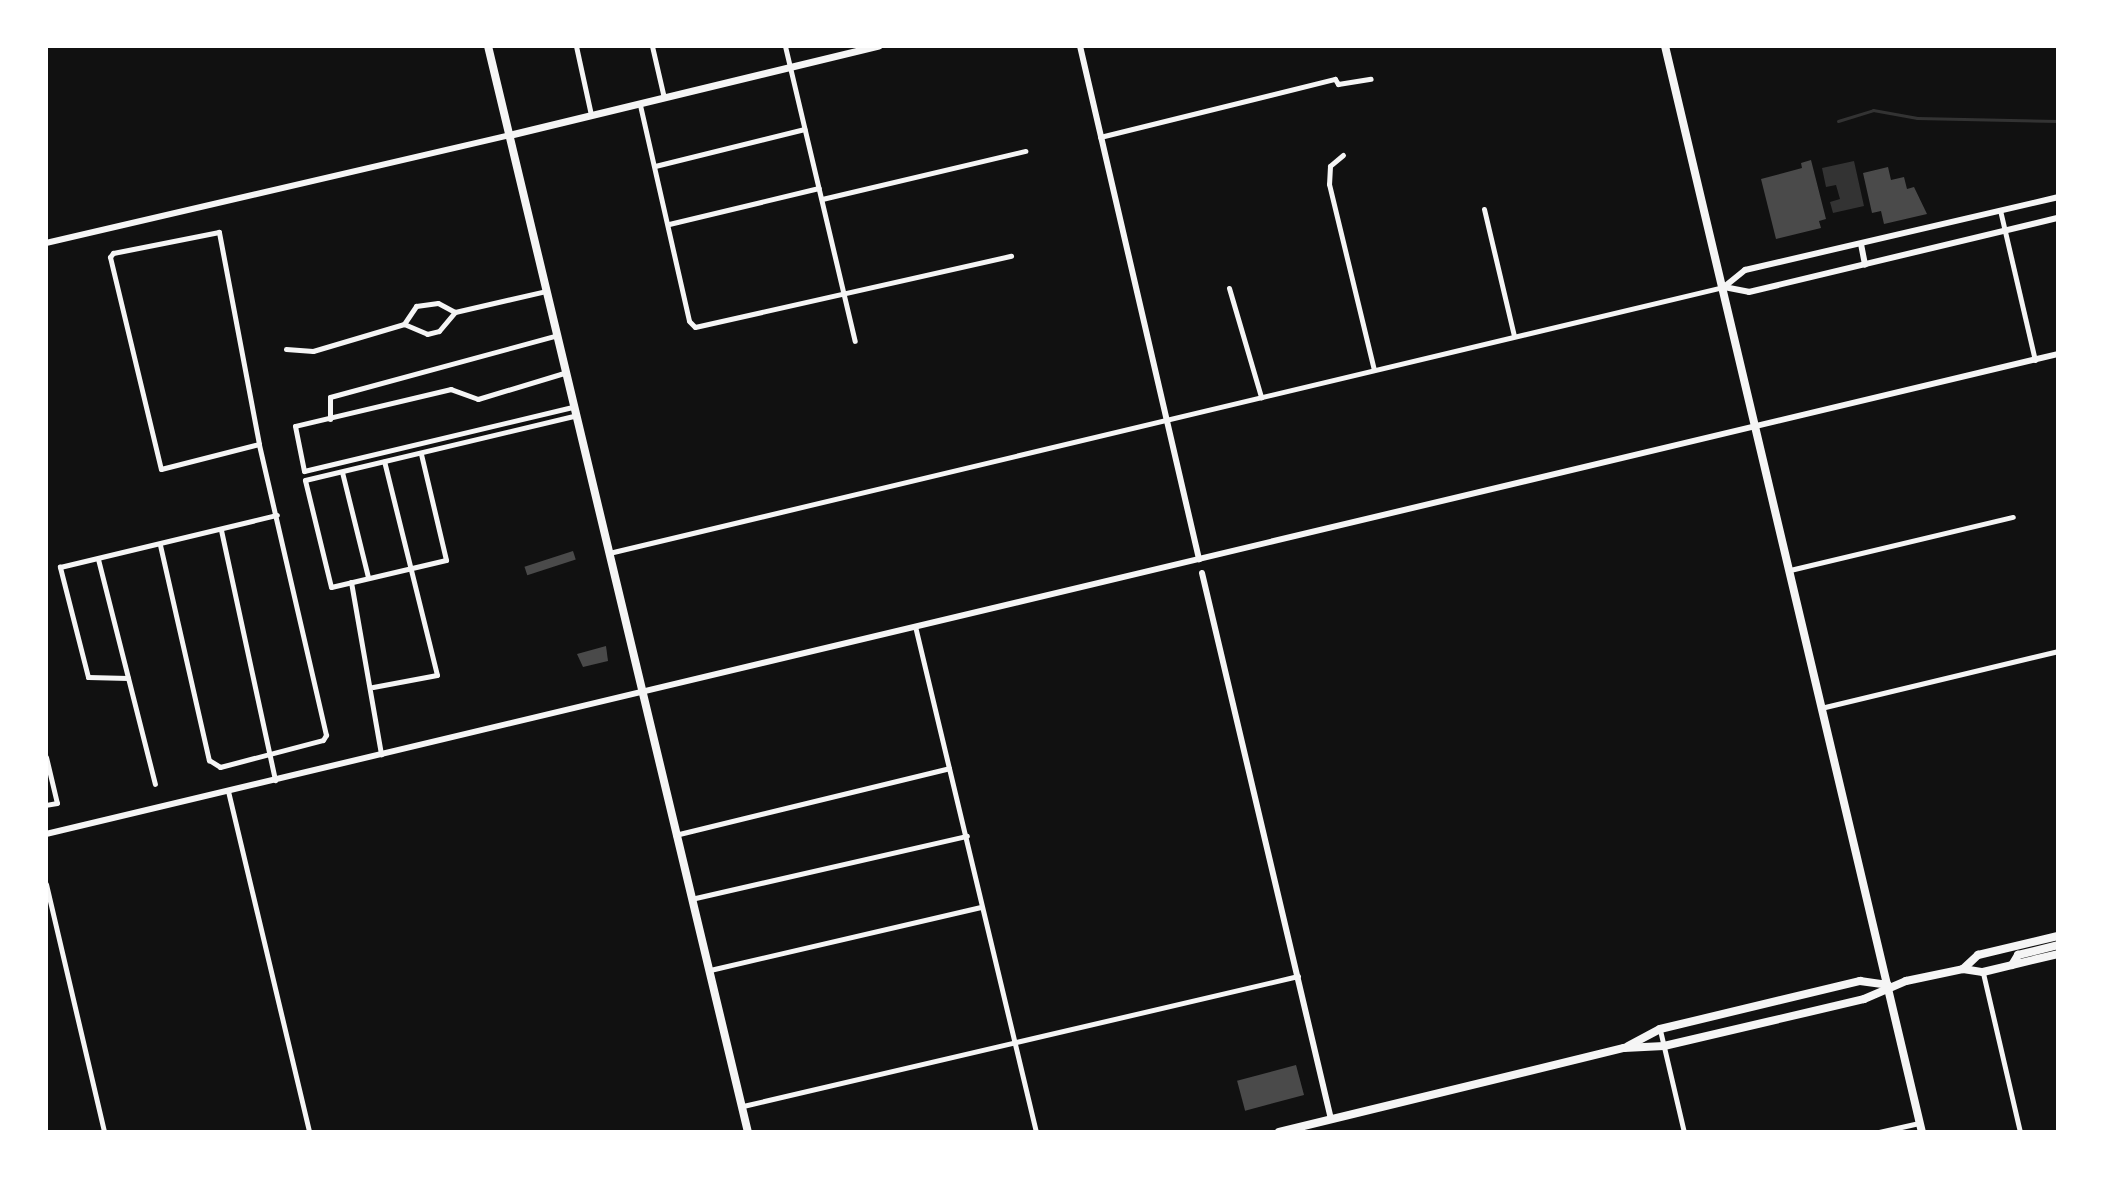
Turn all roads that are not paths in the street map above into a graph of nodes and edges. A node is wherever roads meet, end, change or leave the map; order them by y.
1 (488, 46) edge
2 (576, 46) edge
3 (652, 46) edge
4 (785, 46) edge
5 (878, 46) edge
6 (1080, 46) edge
7 (1665, 46) edge
8 (790, 69) junction
9 (1371, 79) dead end
10 (664, 98) junction
11 (640, 105) junction
12 (591, 116) junction
13 (805, 129) junction
14 (509, 135) junction
15 (1100, 137) junction
16 (1025, 151) dead end
17 (1343, 155) dead end
18 (655, 166) junction
19 (819, 188) junction
20 (2058, 197) edge
21 (822, 199) junction
22 (1484, 209) dead end
23 (2000, 210) junction
24 (2058, 218) edge
25 (669, 224) junction
26 (2006, 232) junction
27 (46, 243) edge
28 (1861, 244) junction
29 (1011, 256) dead end
30 (1865, 265) junction
31 (1724, 287) junction
32 (1229, 288) dead end
33 (546, 291) junction
34 (845, 294) junction
35 (455, 312) junction
36 (404, 324) junction
37 (555, 336) junction
38 (1514, 336) junction
39 (855, 341) dead end
40 (286, 349) dead end
41 (2058, 354) edge
42 (2035, 360) junction
43 (1374, 370) junction
44 (564, 373) junction
45 (1261, 397) junction
46 (572, 412) junction
47 (330, 419) junction
48 (1168, 420) junction
49 (1756, 427) junction
50 (259, 444) junction
51 (421, 454) junction
52 (384, 461) junction
53 (342, 472) junction
54 (277, 515) junction
55 (2013, 517) dead end
56 (221, 530) junction
57 (160, 545) junction
58 (608, 553) junction
59 (98, 559) junction
60 (1199, 559) junction
61 (412, 567) junction
62 (1790, 570) junction
63 (1202, 573) joint
64 (368, 577) junction
65 (351, 582) junction
66 (915, 625) junction
67 (2058, 651) edge
68 (128, 678) junction
69 (373, 687) junction
70 (641, 692) junction
71 (1825, 707) junction
72 (268, 753) junction
73 (382, 755) junction
74 (46, 757) edge
75 (949, 768) junction
76 (275, 780) junction
77 (155, 784) dead end
78 (228, 791) junction
79 (46, 805) edge
80 (46, 834) edge
81 (675, 835) junction
82 (967, 836) junction
83 (46, 884) edge
84 (690, 900) junction
85 (981, 907) junction
86 (2058, 936) edge
87 (2058, 945) edge
88 (2058, 954) edge
89 (2012, 965) junction
90 (1963, 969) junction
91 (707, 970) junction
92 (1983, 972) junction
93 (1299, 976) junction
94 (1889, 985) junction
95 (1660, 1029) junction
96 (1015, 1043) junction
97 (1664, 1046) junction
98 (1624, 1048) junction
99 (742, 1106) junction
100 (1331, 1119) junction
101 (1921, 1127) edge
102 (104, 1132) edge
103 (309, 1132) edge
104 (748, 1132) edge
105 (1036, 1132) edge
106 (1279, 1132) edge
107 (1684, 1132) edge
108 (1879, 1132) edge
109 (2020, 1132) edge

1 - 14 main road
2 - 12 street
3 - 10 street
4 - 8 street
5 - 8 main road
6 - 15 street
7 - 31 main road
8 - 10 main road
8 - 13 street
9 - 15 street
10 - 11 main road
11 - 12 main road
11 - 18 street
12 - 14 main road
13 - 18 street
13 - 19 street
14 - 27 street
14 - 33 main road
15 - 48 street
16 - 21 street
17 - 43 street
18 - 25 street
19 - 21 street
19 - 25 street
20 - 23 street
21 - 34 street
22 - 38 street
23 - 26 street
23 - 28 street
24 - 26 street
25 - 34 street
26 - 30 street
26 - 42 street
28 - 30 street
28 - 31 street
29 - 34 street
30 - 31 street
31 - 38 street
31 - 49 main road
32 - 45 street
33 - 35 street
33 - 37 main road
34 - 39 street
35 - 36 street
35 - 36 street
36 - 40 street
37 - 44 main road
37 - 47 street
38 - 43 street
41 - 42 street
42 - 49 street
43 - 45 street
44 - 46 main road
44 - 47 street
45 - 48 street
46 - 47 street
46 - 51 street
46 - 58 main road
48 - 58 street
48 - 60 street
49 - 60 street
49 - 62 main road
50 - 50 street
50 - 54 street
51 - 52 street
51 - 61 street
52 - 53 street
52 - 61 street
53 - 64 street
53 - 65 street
54 - 56 street
54 - 72 street
55 - 62 street
56 - 57 street
56 - 72 street
57 - 59 street
57 - 72 street
58 - 70 main road
59 - 68 street
59 - 68 street
60 - 63 street
60 - 66 street
61 - 64 street
61 - 69 street
62 - 71 main road
63 - 93 street
64 - 65 street
65 - 69 street
66 - 70 street
66 - 75 street
67 - 71 street
68 - 77 street
69 - 73 street
70 - 73 street
70 - 81 main road
71 - 94 main road
72 - 76 street
73 - 76 street
74 - 79 street
75 - 81 street
75 - 82 street
76 - 78 street
78 - 80 street
78 - 103 street
81 - 84 main road
82 - 84 street
82 - 85 street
83 - 102 street
84 - 91 main road
85 - 91 street
85 - 96 street
86 - 90 main road
87 - 89 main road
88 - 89 main road
89 - 92 main road
90 - 92 main road
90 - 94 main road
91 - 99 main road
92 - 109 street
93 - 96 street
93 - 100 street
94 - 95 main road
94 - 97 main road
94 - 101 main road
95 - 97 street
95 - 98 main road
96 - 99 street
96 - 105 street
97 - 98 main road
97 - 107 street
98 - 100 main road
99 - 104 main road
100 - 106 main road
101 - 108 street

